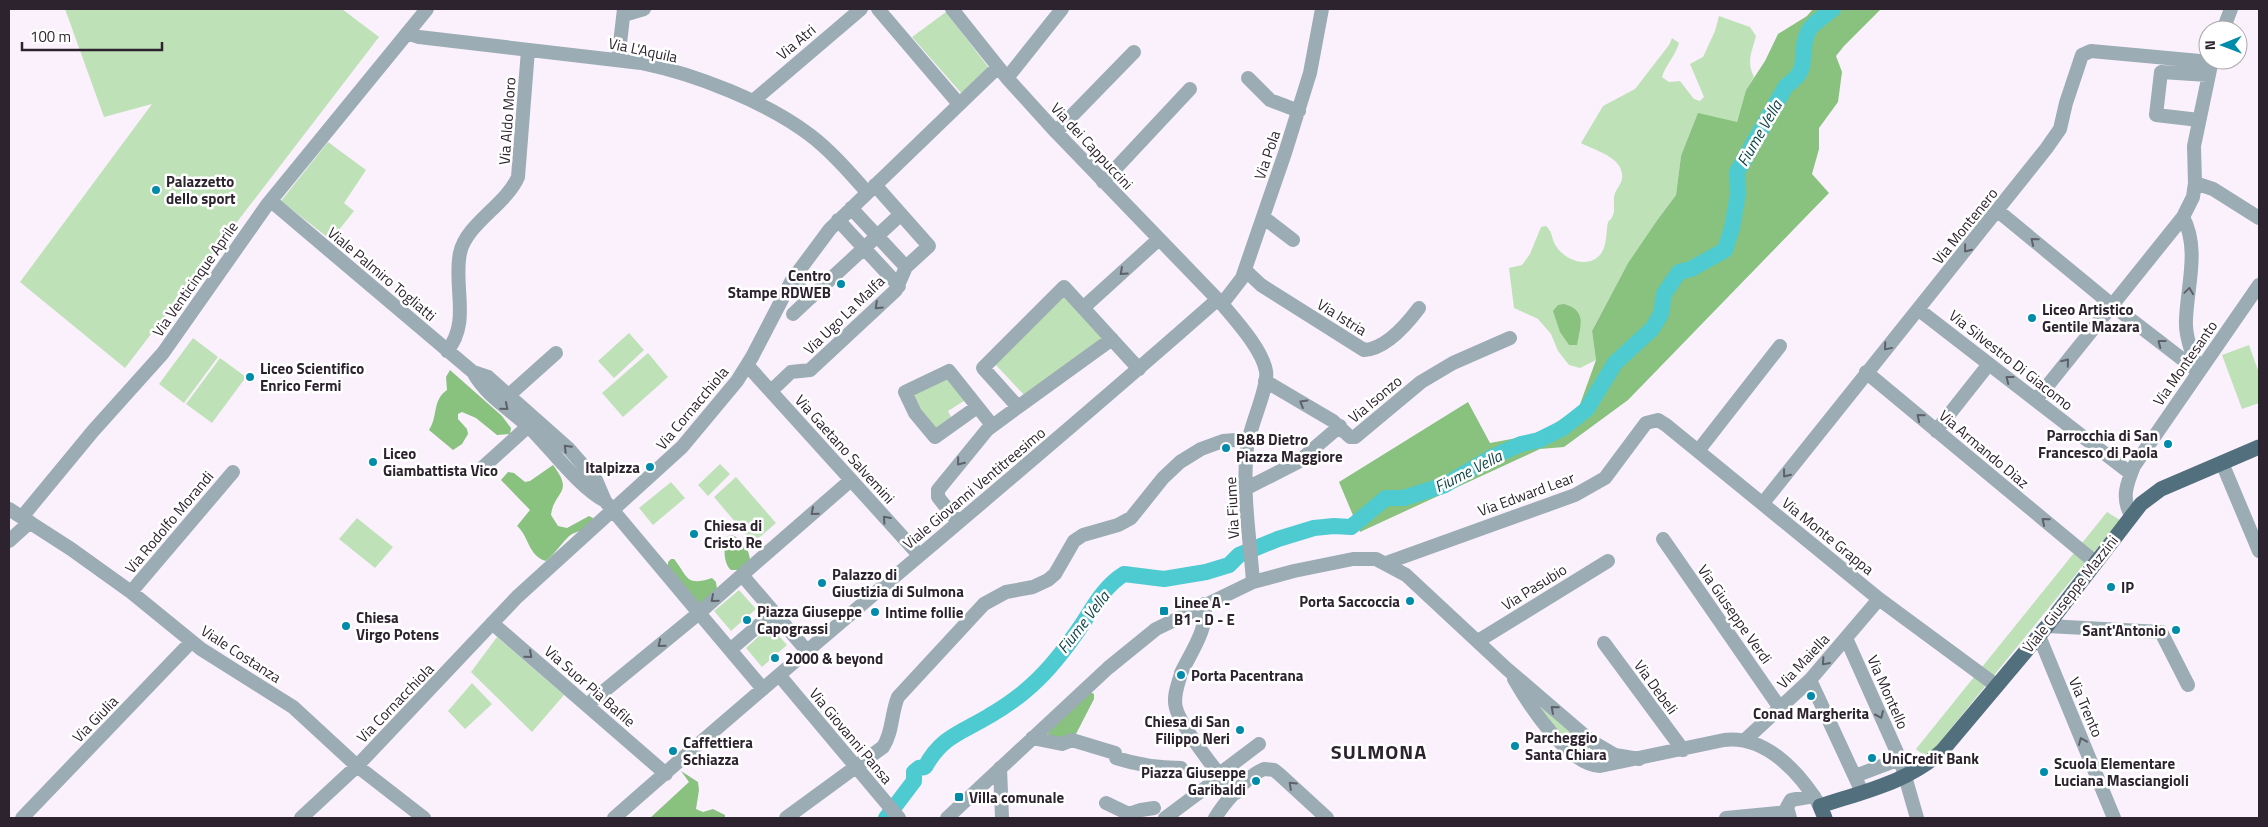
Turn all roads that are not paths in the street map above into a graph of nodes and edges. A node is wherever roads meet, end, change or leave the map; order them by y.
1 (427, 9) edge
2 (644, 9) edge
3 (860, 9) edge
4 (878, 9) edge
5 (952, 9) edge
6 (1062, 9) edge
7 (1322, 9) edge
8 (624, 12) edge
9 (407, 34) junction
10 (528, 50) junction
11 (1134, 52) dead end
12 (618, 60) junction
13 (2198, 65) edge
14 (2198, 67) edge
15 (2209, 70) edge
16 (1002, 72) junction
17 (1248, 78) dead end
18 (1190, 89) dead end
19 (753, 101) junction
20 (959, 104) junction
21 (1299, 111) junction
22 (2199, 120) junction
23 (1056, 132) junction
24 (1103, 182) junction
25 (2195, 183) junction
26 (871, 188) junction
27 (271, 201) junction
28 (851, 208) junction
29 (1998, 211) junction
30 (901, 214) junction
31 (1263, 217) junction
32 (2183, 217) junction
33 (2259, 218) edge
34 (838, 220) junction
35 (877, 236) junction
36 (1159, 240) junction
37 (1293, 240) dead end
38 (864, 248) junction
39 (906, 268) junction
40 (1244, 270) junction
41 (792, 280) junction
42 (2259, 285) edge
43 (899, 286) junction
44 (810, 298) junction
45 (1220, 301) junction
46 (2112, 305) junction
47 (1083, 308) junction
48 (1419, 308) dead end
49 (1919, 310) junction
50 (793, 314) dead end
51 (1510, 338) dead end
52 (1112, 339) junction
53 (1780, 346) dead end
54 (447, 350) junction
55 (556, 353) dead end
56 (1989, 364) junction
57 (747, 365) junction
58 (1139, 369) junction
59 (472, 372) junction
60 (1866, 372) junction
61 (2199, 372) junction
62 (1265, 381) junction
63 (771, 391) junction
64 (509, 395) junction
65 (2036, 400) junction
66 (1018, 406) junction
67 (977, 407) junction
68 (1652, 420) joint
69 (532, 423) junction
70 (992, 425) junction
71 (1340, 426) junction
72 (1936, 431) junction
73 (1248, 439) junction
74 (2259, 447) edge
75 (1698, 451) junction
76 (2222, 463) junction
77 (481, 469) dead end
78 (232, 472) dead end
79 (2130, 474) junction
80 (851, 480) junction
81 (1247, 488) junction
82 (1762, 503) junction
83 (609, 506) junction
84 (9, 509) edge
85 (2131, 515) junction
86 (26, 519) junction
87 (958, 522) junction
88 (1663, 539) dead end
89 (9, 541) edge
90 (2259, 551) edge
91 (919, 556) junction
92 (1608, 561) dead end
93 (1386, 563) junction
94 (2096, 563) junction
95 (742, 575) junction
96 (1253, 582) junction
97 (131, 592) junction
98 (1879, 598) junction
99 (1204, 604) junction
100 (774, 612) junction
101 (698, 613) junction
102 (492, 623) junction
103 (2043, 631) junction
104 (1846, 638) junction
105 (1478, 641) junction
106 (191, 642) junction
107 (1604, 643) dead end
108 (730, 650) junction
109 (807, 651) junction
110 (1507, 669) junction
111 (779, 675) junction
112 (1810, 680) junction
113 (2188, 685) dead end
114 (1997, 686) junction
115 (763, 689) junction
116 (1524, 696) junction
117 (1539, 696) junction
118 (587, 705) junction
119 (1780, 708) junction
120 (1032, 738) junction
121 (1745, 740) junction
122 (1591, 741) junction
123 (1259, 744) dead end
124 (1683, 750) junction
125 (1639, 759) junction
126 (1900, 759) junction
127 (1581, 761) junction
128 (357, 766) junction
129 (1000, 768) junction
130 (1181, 768) dead end
131 (666, 774) junction
132 (1219, 776) junction
133 (1856, 776) junction
134 (1906, 777) junction
135 (1862, 792) junction
136 (1236, 793) junction
137 (1106, 803) dead end
138 (1154, 808) junction
139 (1820, 811) edge
140 (1169, 814) edge
141 (1788, 815) edge
142 (22, 818) edge
143 (301, 818) edge
144 (424, 818) edge
145 (614, 818) edge
146 (786, 818) edge
147 (899, 818) edge
148 (947, 818) edge
149 (1002, 818) edge
150 (1144, 818) edge
151 (1215, 818) edge
152 (1327, 818) edge
153 (1726, 818) edge
154 (1918, 818) edge
155 (2114, 818) edge

1 - 9 street, Via Venticinque Aprile
2 - 8 street
3 - 19 street, Via Atri
4 - 20 street
5 - 16 street, Via dei Cappuccini
6 - 16 street, Via Cornacchiola
7 - 21 street, Via Pola
8 - 12 street
9 - 10 street, Via L'Aquila
9 - 27 street, Via Venticinque Aprile
10 - 12 street, Via L'Aquila
10 - 54 street, Via Aldo Moro
11 - 23 street
12 - 19 street, Via L'Aquila
13 - 29 street, Via Montenero
14 - 22 street
15 - 22 street
16 - 20 street, Via Cornacchiola
16 - 23 street, Via dei Cappuccini
17 - 21 street
18 - 24 street
19 - 26 street, Via L'Aquila
20 - 26 street, Via Cornacchiola
21 - 31 street, Via Pola
22 - 25 street
23 - 24 street, Via dei Cappuccini
24 - 36 street, Via dei Cappuccini
25 - 32 street
25 - 33 street
26 - 28 street, Via Cornacchiola
26 - 30 street, Via L'Aquila
27 - 54 street, Viale Palmiro Togliatti
27 - 86 street, Via Venticinque Aprile
28 - 34 street, Via Cornacchiola
28 - 35 street
46 -> 29 street
29 -> 49 street, Via Montenero
30 - 35 street
30 - 39 street, Via L'Aquila
31 - 37 street
31 - 40 street, Via Pola
32 - 46 street
61 -> 32 street
34 - 38 street
34 - 41 street, Via Cornacchiola
35 - 38 street
35 - 39 street
36 - 45 street, Via dei Cappuccini
36 -> 47 street
38 - 43 street
38 - 44 street
39 - 43 street, Via Ugo La Malfa
40 - 45 street, Via Pola
40 - 48 street, Via Istria
41 - 44 street
41 - 57 street, Via Cornacchiola
42 - 61 street, Via Montesanto
43 -> 63 street, Via Ugo La Malfa
44 - 50 street
45 - 58 street, Viale Giovanni Ventitreesimo
45 - 62 street, Via Fiume
61 -> 46 street
65 -> 46 street
47 - 52 street
47 - 66 street
49 - 56 street, Via Silvestro Di Giacomo
49 -> 60 street, Via Montenero
51 - 71 street, Via Isonzo
52 - 58 street
52 - 66 street
53 - 75 street
54 - 59 street, Viale Palmiro Togliatti
55 - 64 street
65 -> 56 street, Via Silvestro Di Giacomo
56 - 72 street
57 - 63 street, Via Gaetano Salvemini
57 - 83 street, Via Cornacchiola
58 - 87 street, Viale Giovanni Ventitreesimo
59 - 64 street, Viale Palmiro Togliatti
59 -> 69 street, Viale Palmiro Togliatti
72 -> 60 street, Via Armando Diaz
60 -> 82 street, Via Montenero
61 - 79 street, Via Montesanto
71 -> 62 street, Via Isonzo
62 - 73 street, Via Fiume
63 - 80 street, Via Gaetano Salvemini
64 - 69 street, Viale Palmiro Togliatti
65 - 79 street, Via Silvestro Di Giacomo
66 - 70 street
67 - 67 street
67 - 70 street
68 - 75 street, Via Monte Grappa
68 - 93 street, Via Edward Lear
69 - 77 street
69 - 83 street, Viale Palmiro Togliatti
70 -> 87 street
71 - 81 street
94 -> 72 street, Via Armando Diaz
73 - 81 street, Via Fiume
73 - 146 street
74 - 76 main road, Viale Giuseppe Mazzini
75 - 82 street, Via Monte Grappa
76 - 85 main road, Viale Giuseppe Mazzini
76 - 90 street
78 - 97 street, Via Rodolfo Morandi
79 - 85 street, Via Montesanto
91 -> 80 street, Via Gaetano Salvemini
80 -> 95 street
81 - 96 street, Via Fiume
82 - 98 street, Via Monte Grappa
83 - 101 street, Viale Palmiro Togliatti
83 - 102 street, Via Cornacchiola
84 - 86 street, Viale Costanza
85 - 94 main road, Viale Giuseppe Mazzini
86 - 89 street, Via Venticinque Aprile
86 - 97 street, Viale Costanza
87 - 91 street, Viale Giovanni Ventitreesimo
88 - 119 street, Via Giuseppe Verdi
91 - 109 street, Viale Giovanni Ventitreesimo
92 - 105 street, Via Pasubio
93 - 96 street
93 - 105 street
94 - 103 main road, Viale Giuseppe Mazzini
95 - 100 street
95 -> 101 street
96 - 99 street
97 - 106 street, Viale Costanza
98 - 104 street, Via Maiella
98 - 114 street, Via Monte Grappa
99 - 120 street
99 - 132 street
100 - 108 street
100 - 109 street
101 - 108 street
101 -> 118 street
102 -> 118 street, Via Suor Pia Bafile
102 - 128 street, Via Cornacchiola
103 - 113 street
103 - 114 main road, Viale Giuseppe Mazzini
155 -> 103 street, Via Trento
104 -> 112 street, Via Maiella
104 -> 126 street, Via Montello
105 - 110 street
106 - 128 street, Viale Costanza
106 - 142 street, Via Giulia
107 - 124 street, Via Debeli
108 - 115 street
109 - 111 street, Viale Giovanni Ventitreesimo
110 - 116 street
110 - 117 street
111 - 115 street, Viale Giovanni Ventitreesimo
111 - 147 street, Via Giovanni Pansa
112 - 119 street, Via Maiella
112 - 133 street
114 - 134 main road, Viale Giuseppe Mazzini
115 - 131 street, Viale Giovanni Ventitreesimo
116 - 117 street
116 - 127 street
122 -> 117 street
118 - 131 street, Via Suor Pia Bafile
119 - 121 street, Via Maiella
120 - 129 street
120 - 130 street
121 - 124 street
121 - 139 street
122 - 125 street
122 - 127 street
123 - 132 street
124 - 125 street
125 - 127 street
126 - 133 street
126 - 134 street, Via Montello
128 - 143 street, Via Cornacchiola
128 - 144 street, Viale Costanza
129 - 148 street
129 - 149 street
131 - 145 street, Viale Giovanni Ventitreesimo
132 - 136 street
132 - 140 street
133 - 135 street
134 - 135 main road, Viale Giuseppe Mazzini
134 - 154 street, Via Montello
135 - 139 main road, Viale Giuseppe Mazzini
136 - 151 street
152 -> 136 street
137 - 138 street
138 - 140 street
138 - 150 street
139 - 141 street
141 - 153 street

